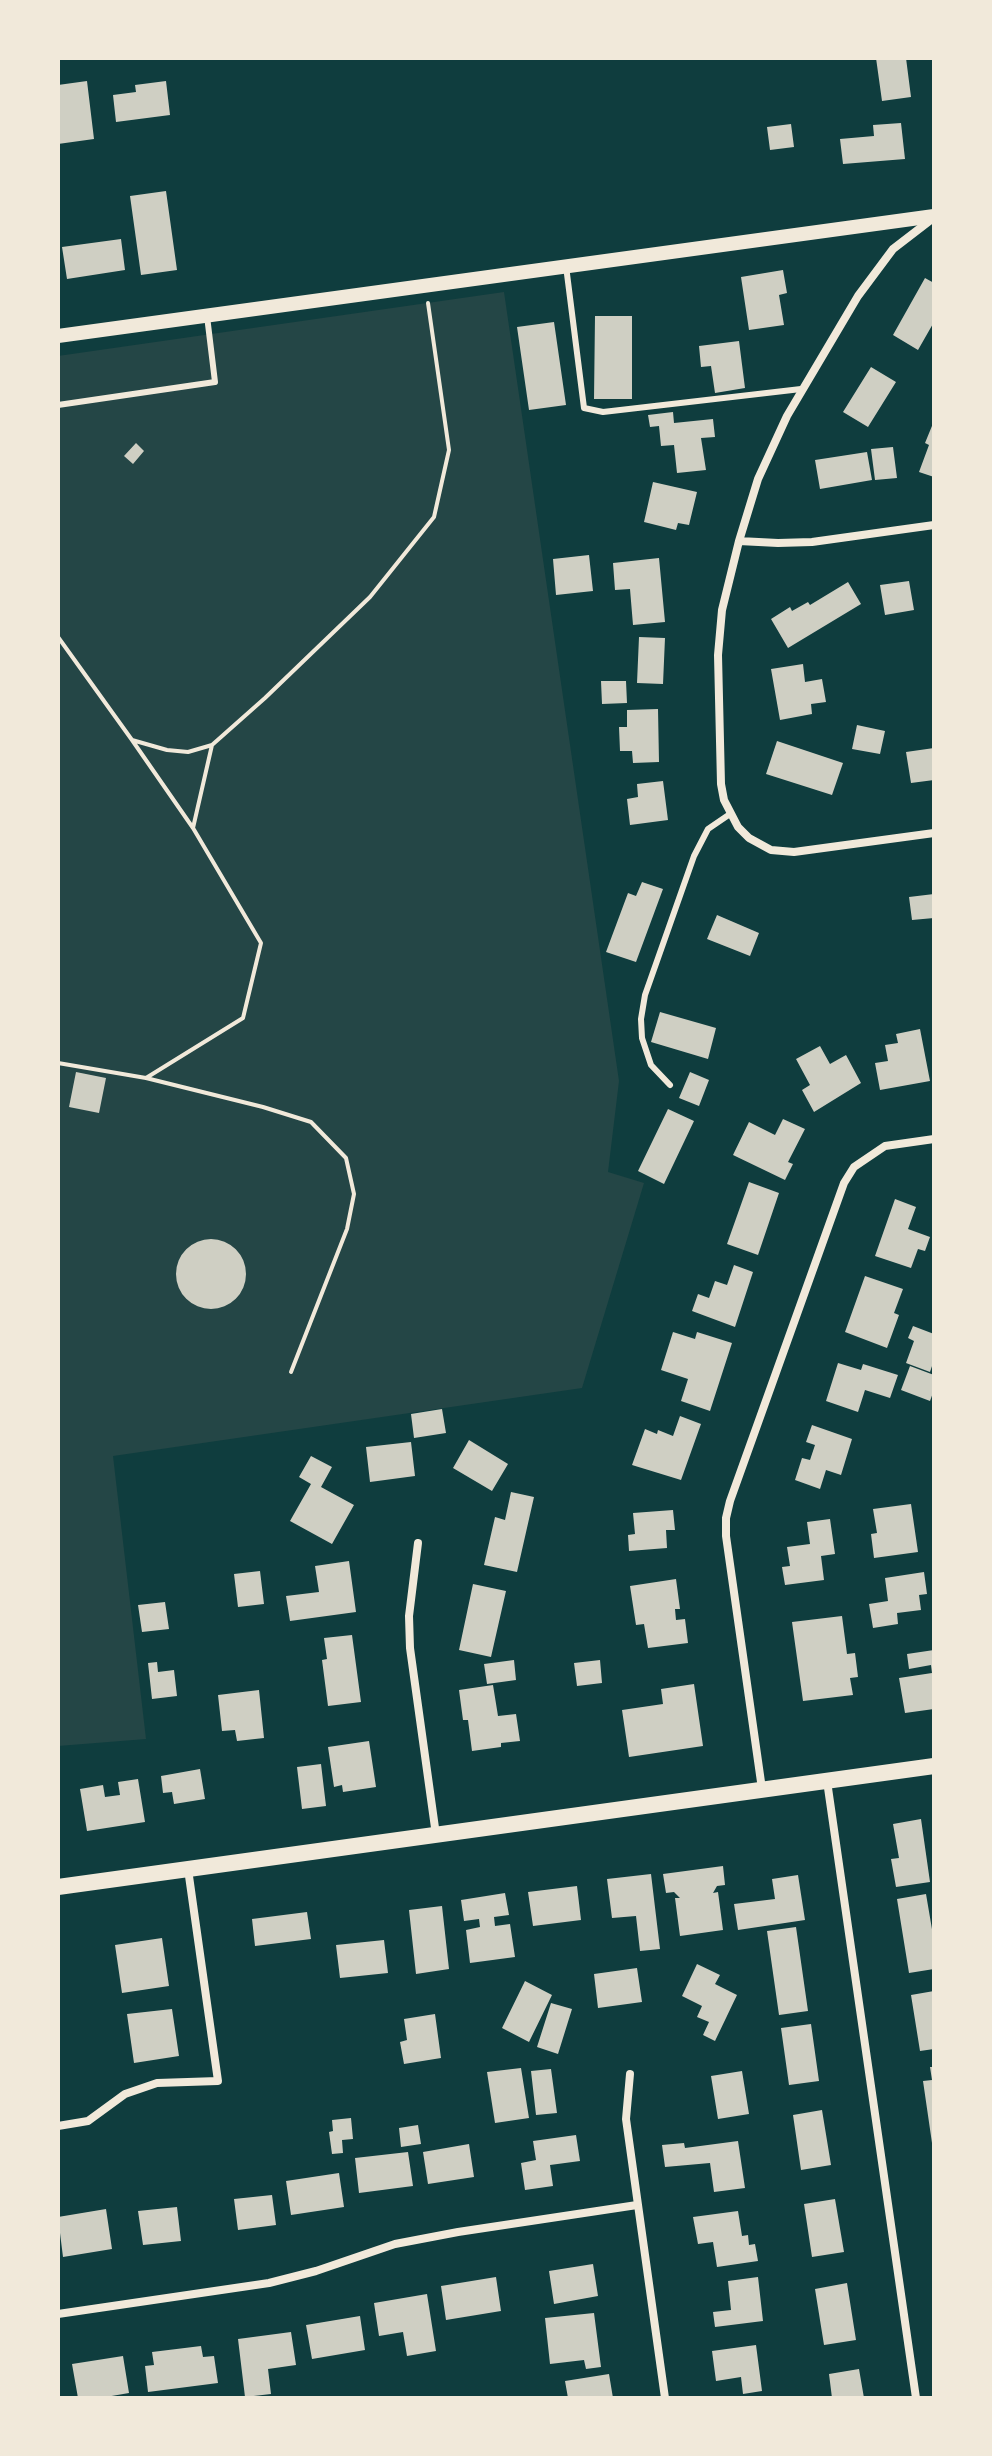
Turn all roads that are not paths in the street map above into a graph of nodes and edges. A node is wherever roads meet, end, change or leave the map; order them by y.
1 (934, 216) edge
2 (566, 266) junction
3 (207, 316) junction
4 (58, 336) edge
5 (801, 389) junction
6 (58, 405) edge
7 (934, 525) edge
8 (739, 541) junction
9 (730, 814) junction
10 (934, 833) edge
11 (670, 1085) dead end
12 (934, 1139) edge
13 (418, 1543) dead end
14 (934, 1766) edge
15 (827, 1781) junction
16 (762, 1789) junction
17 (436, 1835) junction
18 (188, 1869) junction
19 (58, 1887) edge
20 (630, 2074) dead end
21 (58, 2126) edge
22 (637, 2205) junction
23 (58, 2314) edge
24 (665, 2398) edge
25 (916, 2398) edge

1 - 2 street
1 - 5 street
2 - 3 street
2 - 5 lane
3 - 4 street
3 - 6 lane
5 - 8 street
7 - 8 street
8 - 9 street
9 - 10 street
9 - 11 lane
12 - 16 street
13 - 17 street
14 - 15 main road
15 - 16 main road
15 - 25 street
16 - 17 main road
17 - 18 main road
18 - 19 main road
18 - 21 street
20 - 22 street
22 - 23 street
22 - 24 street

